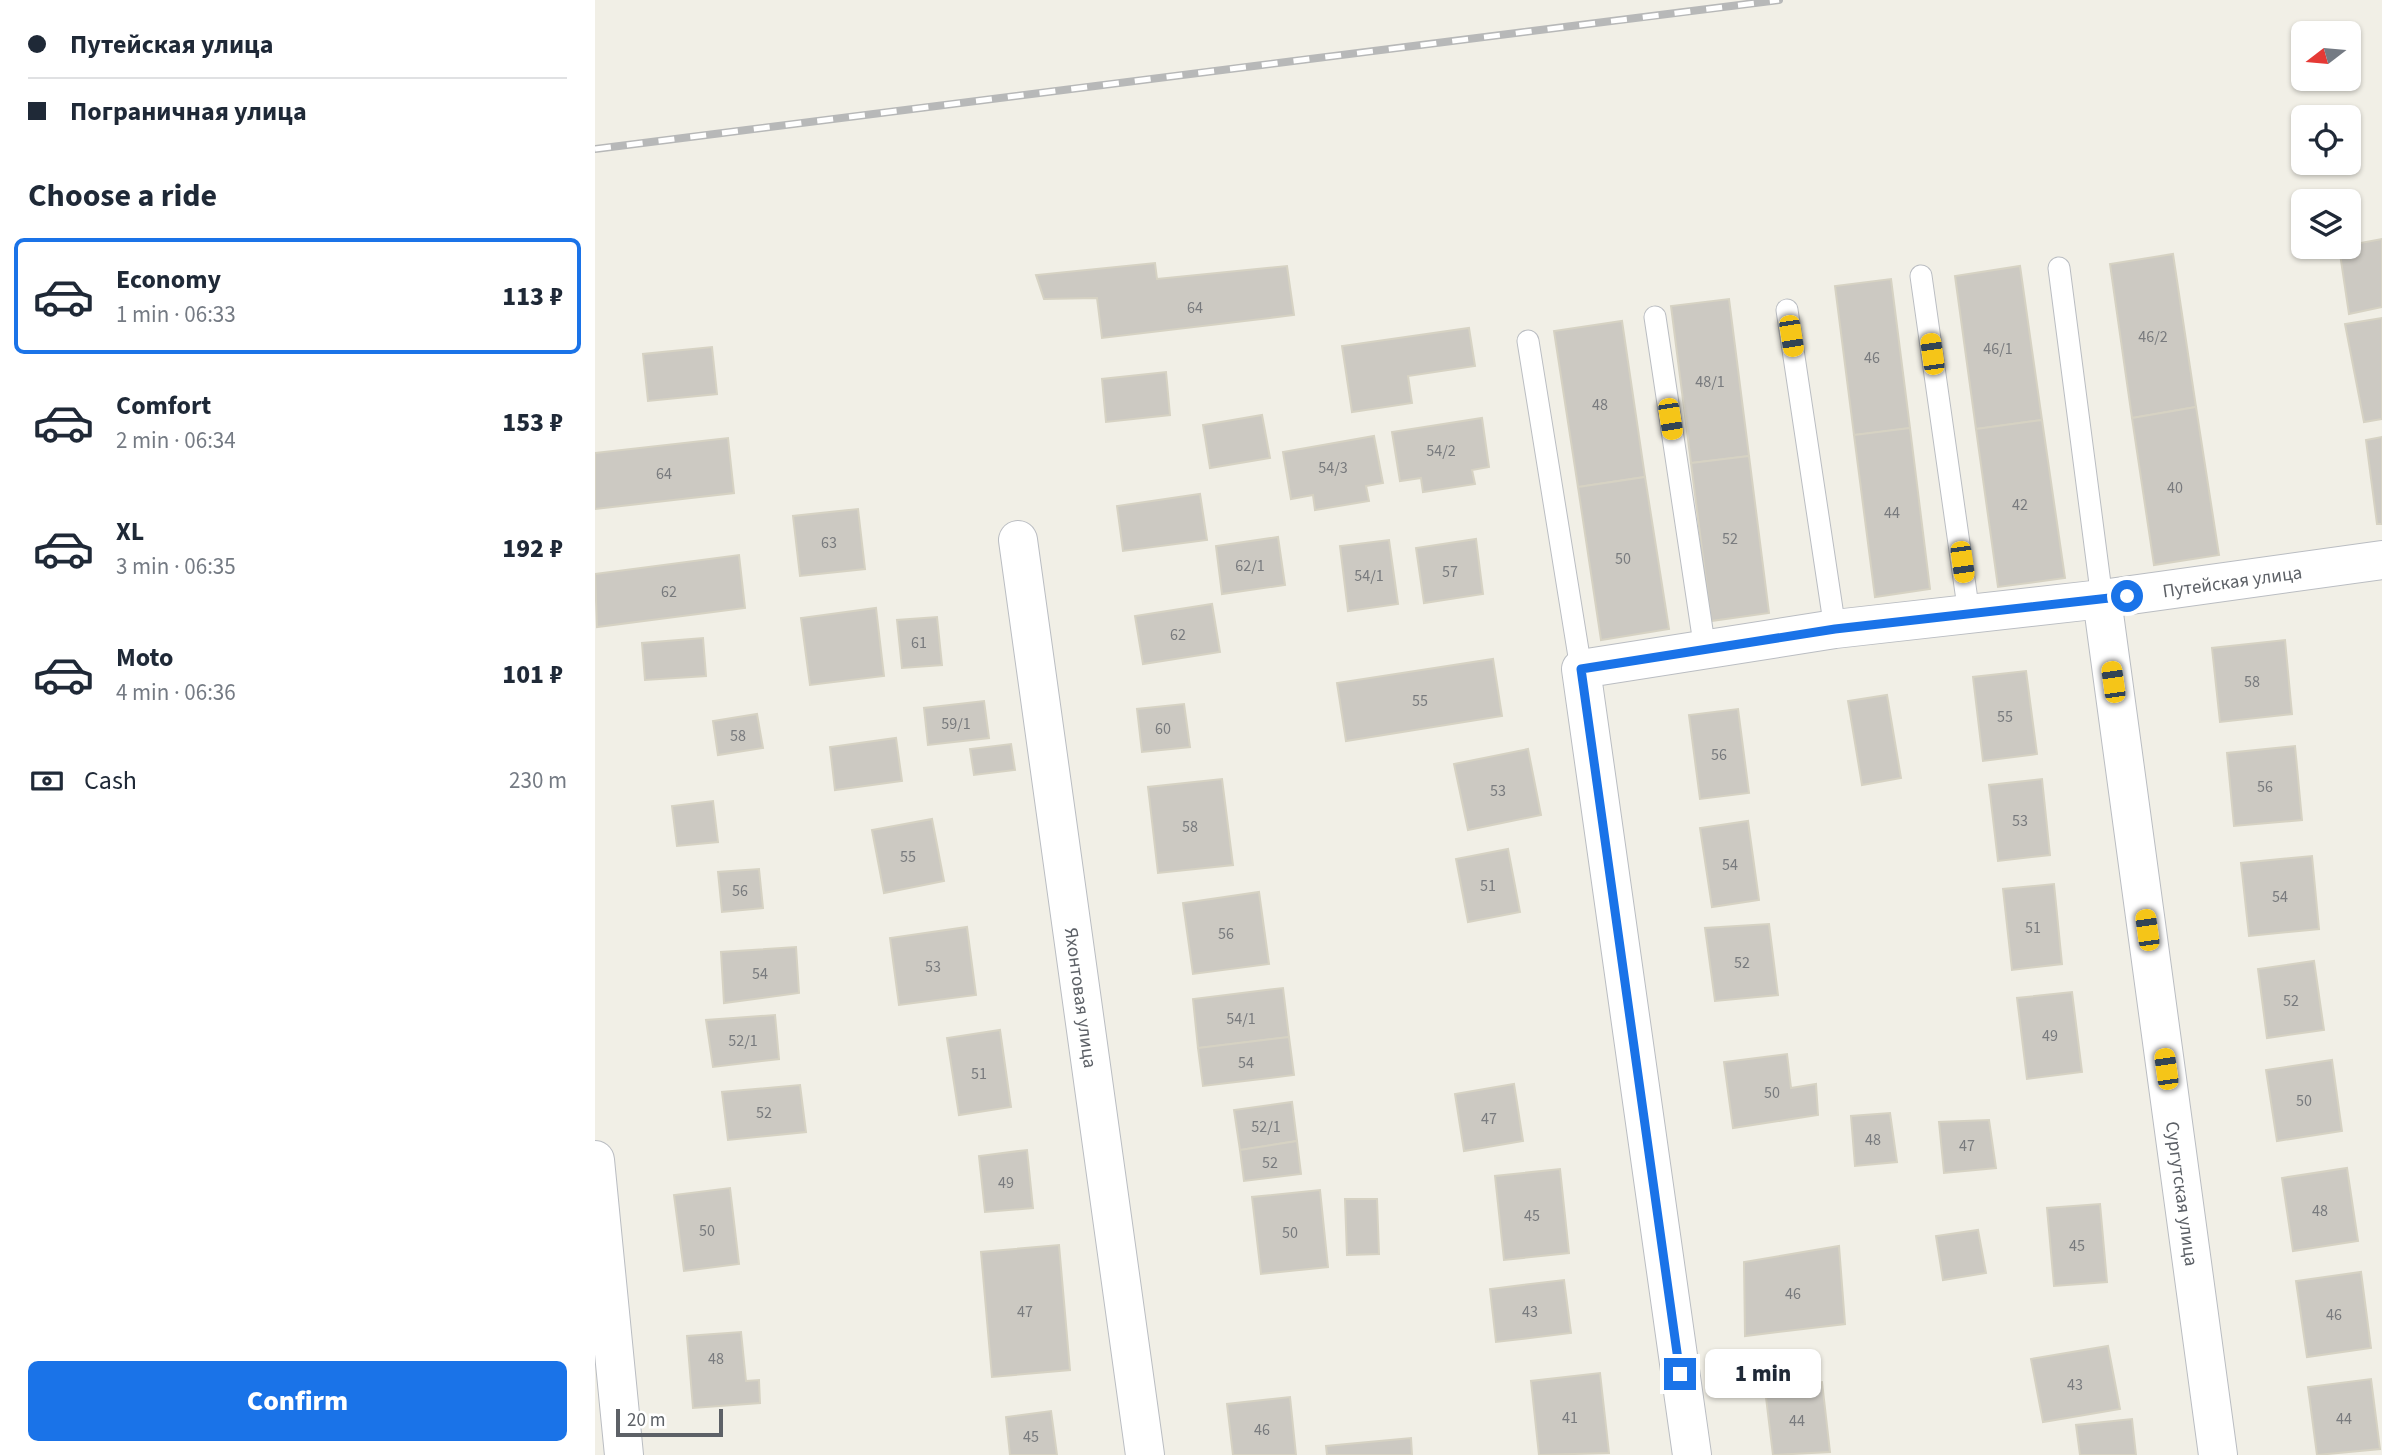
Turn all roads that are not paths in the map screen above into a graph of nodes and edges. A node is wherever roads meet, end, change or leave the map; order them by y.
1 (2059, 268) dead end
2 (1921, 276) dead end
3 (1787, 310) dead end
4 (1655, 317) dead end
5 (1528, 341) dead end
6 (1018, 540) dead end
7 (2382, 560) edge
8 (2102, 599) junction
9 (1969, 614) junction
10 (1835, 629) junction
11 (1705, 650) junction
12 (1581, 669) junction
13 (595, 1160) edge
14 (624, 1455) edge
15 (1145, 1455) edge
16 (1692, 1455) edge
17 (2218, 1455) edge

1 - 8 lane
2 - 9 lane
3 - 10 lane
4 - 11 lane
5 - 12 lane
6 - 15 street, Яхонтовая улица
7 - 8 street, Путейская улица
8 - 9 street, Путейская улица
8 - 17 street, Сургутская улица
9 - 10 street, Путейская улица
10 - 11 street, Путейская улица
11 - 12 street, Путейская улица
12 - 16 street
13 - 14 street

